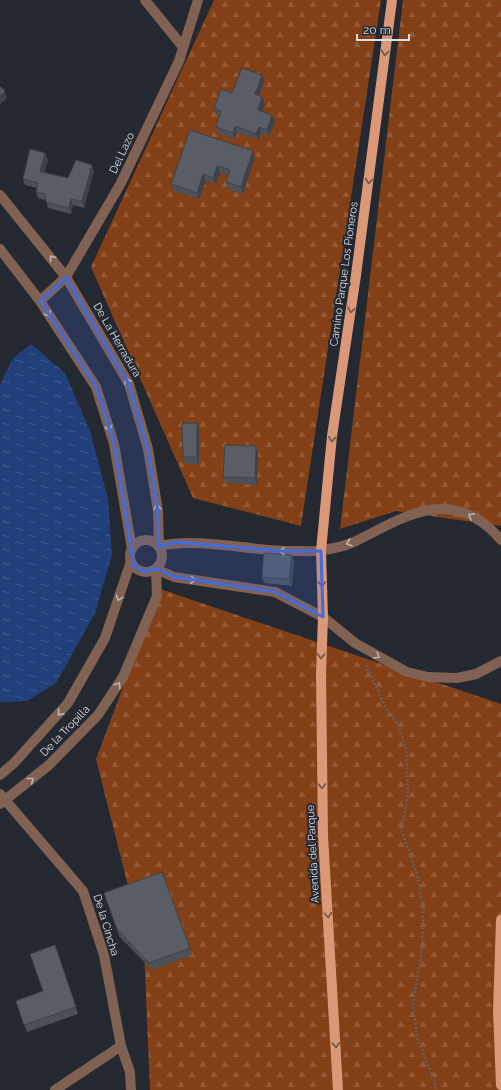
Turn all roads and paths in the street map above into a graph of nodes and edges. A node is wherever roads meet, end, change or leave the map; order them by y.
1 (146, 0) edge
2 (198, 0) edge
3 (392, 0) edge
4 (183, 47) junction
5 (0, 195) edge
6 (0, 249) edge
7 (66, 277) junction
8 (40, 301) junction
9 (501, 540) edge
10 (158, 546) junction
11 (132, 549) junction
12 (321, 551) junction
13 (131, 561) junction
14 (156, 569) junction
15 (323, 617) junction
16 (355, 643) junction
17 (501, 662) edge
18 (0, 775) edge
19 (2, 799) edge
20 (501, 920) edge
21 (121, 1046) junction
22 (501, 1085) edge
23 (55, 1090) edge
24 (131, 1090) edge
25 (338, 1090) edge
26 (436, 1090) edge

1 - 4 street
2 - 4 street, Del Lazo
3 -> 12 main road, Camino Parque Los Pioneros
4 - 7 street, Del Lazo
7 -> 5 street, De La Herradura
6 - 8 street
7 - 8 street, Del Lazo
10 -> 7 street, De La Herradura
8 -> 11 street
9 -> 12 street
10 - 11 street
12 -> 10 street
10 - 14 street
11 - 13 street
12 -> 15 main road, Camino Parque Los Pioneros
13 - 14 street
13 -> 18 street, De la Tropilla
14 -> 15 street
19 -> 14 street, De la Tropilla
15 - 16 street
15 -> 25 main road, Avenida del Parque
16 -> 17 street
16 - 26 path
19 - 21 street, De la Cincha
20 - 22 main road
21 - 23 street
21 - 24 street, De la Cincha

